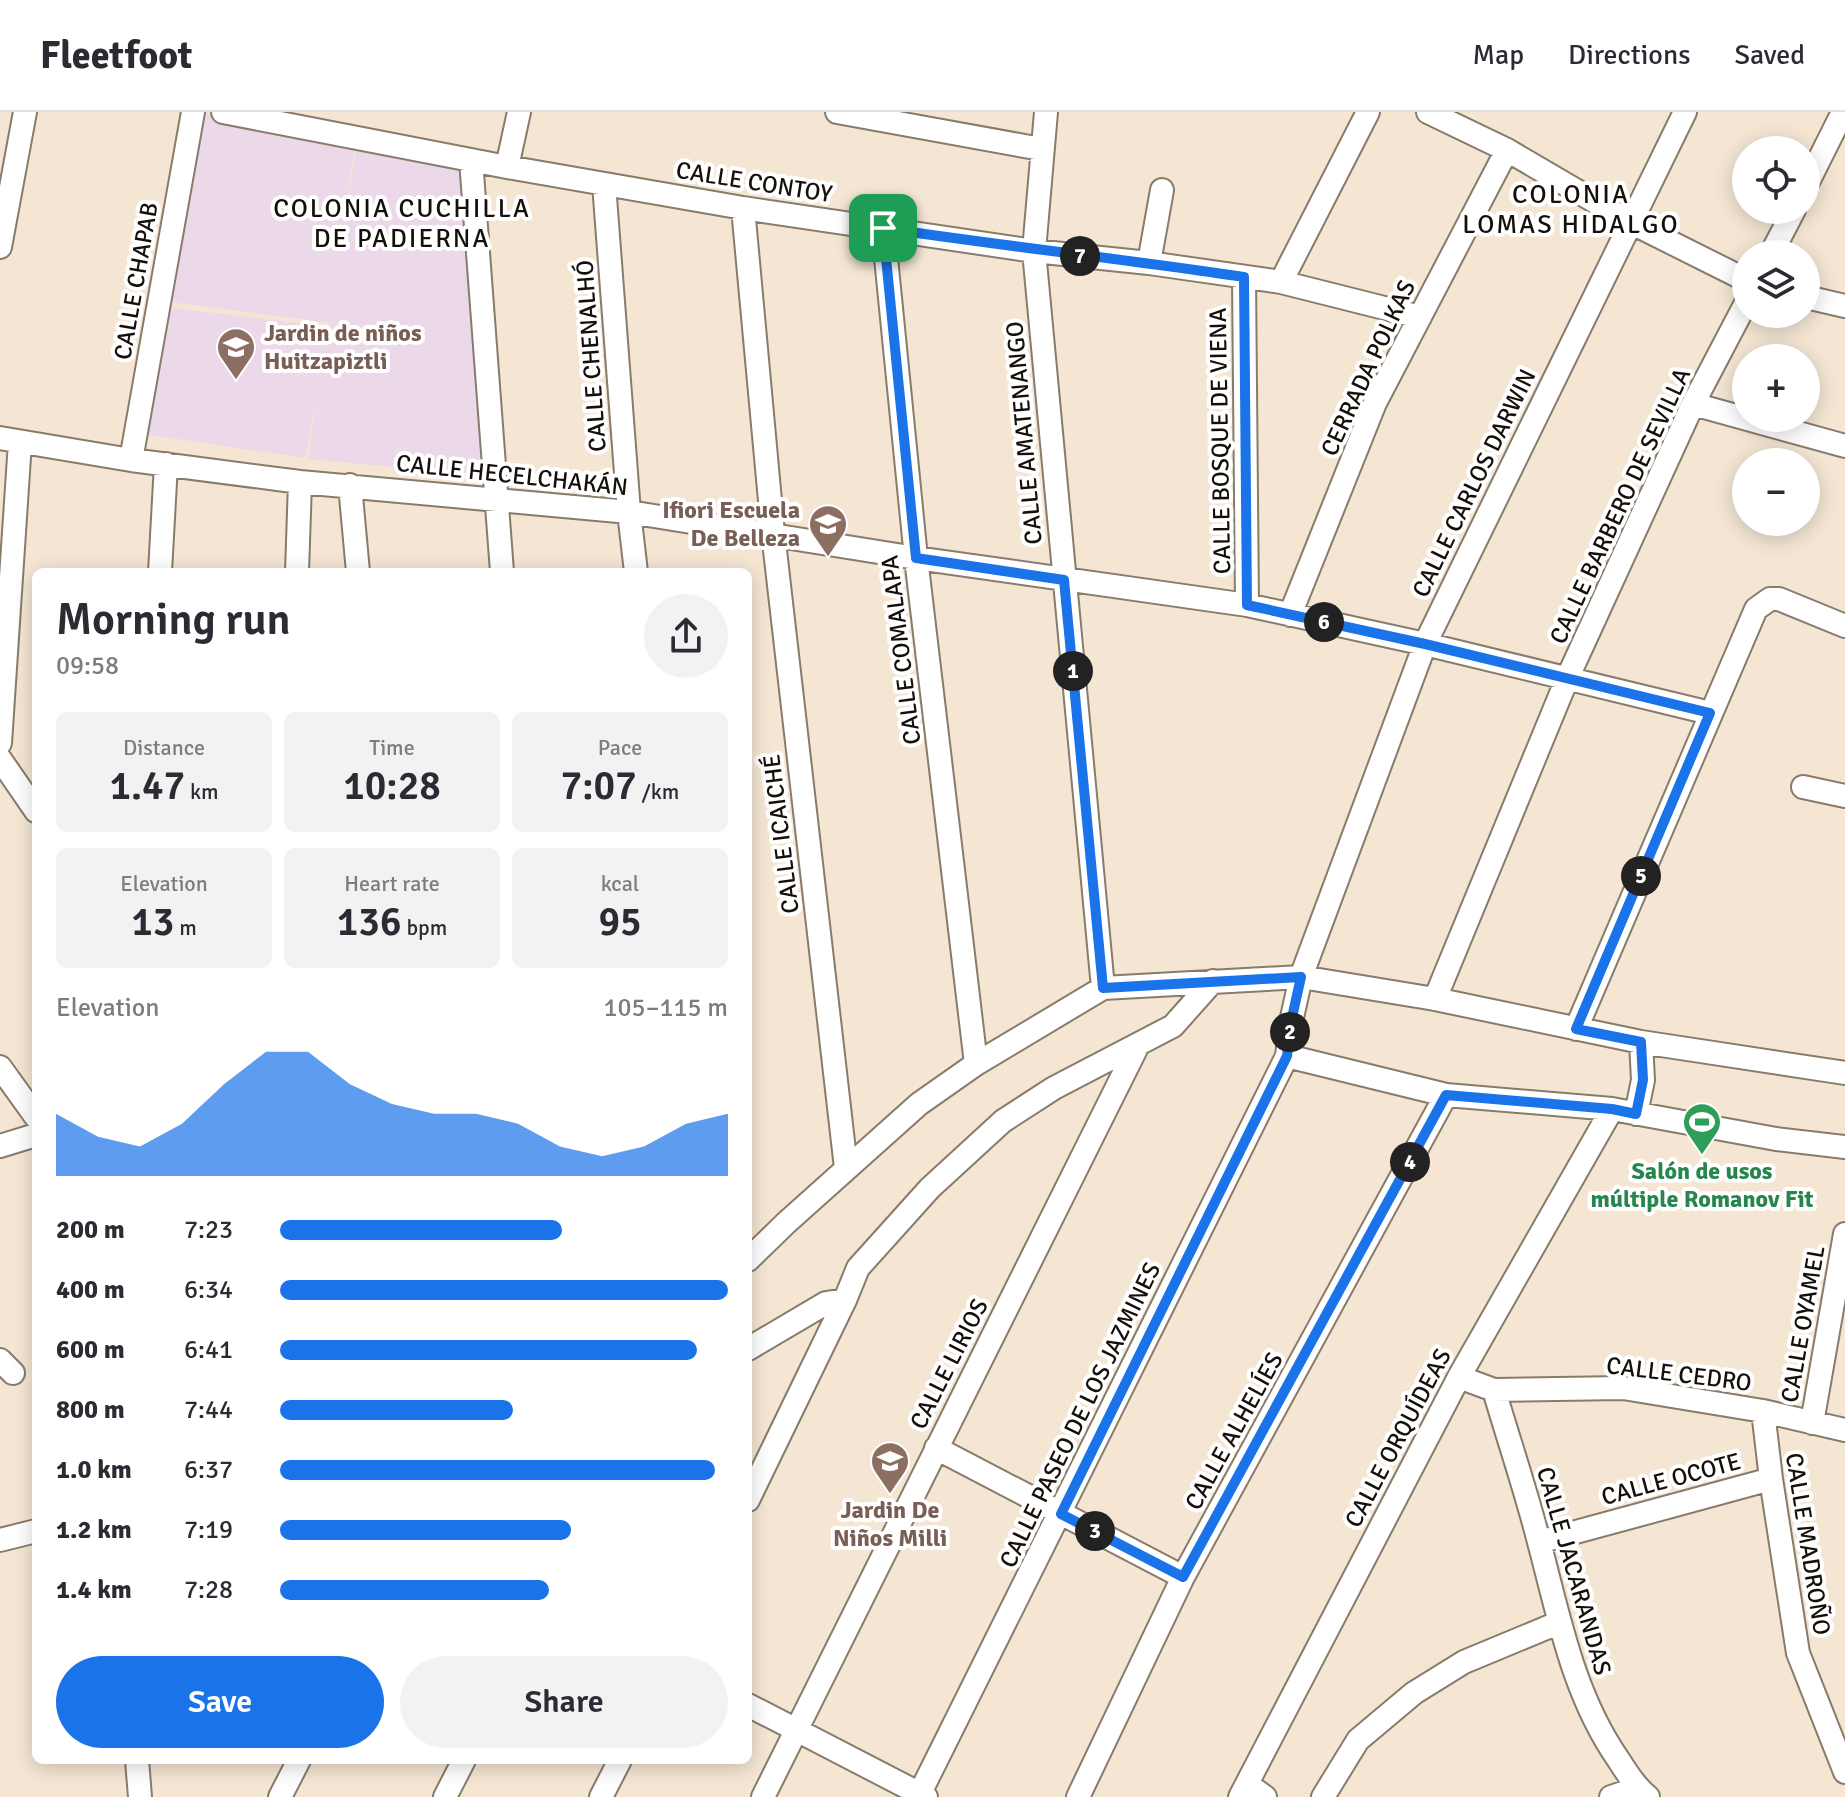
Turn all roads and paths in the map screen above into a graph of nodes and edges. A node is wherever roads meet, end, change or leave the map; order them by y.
1 (25, 112) edge
2 (193, 112) edge
3 (223, 112) edge
4 (519, 112) edge
5 (837, 112) edge
6 (1046, 112) edge
7 (1368, 112) edge
8 (1428, 112) edge
9 (1685, 112) edge
10 (1843, 112) edge
11 (872, 116) edge
12 (1041, 149) junction
13 (1507, 150) junction
14 (1820, 158) edge
15 (471, 160) junction
16 (507, 167) junction
17 (604, 184) junction
18 (1162, 190) dead end
19 (743, 208) junction
20 (1630, 222) junction
21 (883, 228) junction
22 (0, 247) edge
23 (1034, 251) junction
24 (1149, 263) junction
25 (1732, 273) edge
26 (1244, 277) junction
27 (1281, 282) junction
28 (1820, 300) edge
29 (1845, 306) edge
30 (1420, 317) junction
31 (1733, 328) edge
32 (1693, 404) junction
33 (10, 440) edge
34 (1845, 446) edge
35 (131, 460) junction
36 (166, 464) junction
37 (300, 482) junction
38 (350, 485) junction
39 (496, 498) junction
40 (629, 512) junction
41 (773, 533) junction
42 (916, 558) junction
43 (160, 568) edge
44 (297, 568) edge
45 (358, 568) edge
46 (502, 568) edge
47 (636, 568) edge
48 (1064, 580) junction
49 (1247, 605) junction
50 (1290, 615) junction
51 (1845, 626) edge
52 (1425, 644) junction
53 (1567, 679) junction
54 (1710, 713) junction
55 (0, 743) edge
56 (0, 759) edge
57 (1803, 787) dead end
58 (1845, 796) edge
59 (32, 805) edge
60 (1301, 977) junction
61 (1213, 981) junction
62 (1103, 988) junction
63 (1435, 999) junction
64 (1576, 1029) junction
65 (1641, 1042) junction
66 (1138, 1045) junction
67 (1287, 1056) junction
68 (976, 1064) junction
69 (0, 1067) edge
70 (1845, 1073) edge
71 (1446, 1095) junction
72 (1612, 1109) junction
73 (32, 1111) edge
74 (1636, 1114) junction
75 (32, 1136) edge
76 (0, 1146) edge
77 (1845, 1147) edge
78 (846, 1168) junction
79 (1845, 1234) edge
80 (752, 1256) edge
81 (845, 1300) junction
82 (752, 1347) edge
83 (1459, 1377) junction
84 (1494, 1390) junction
85 (1763, 1411) junction
86 (1812, 1423) junction
87 (1845, 1430) edge
88 (936, 1448) junction
89 (1771, 1479) junction
90 (752, 1492) edge
91 (1061, 1514) junction
92 (32, 1532) edge
93 (0, 1540) edge
94 (1539, 1542) junction
95 (1183, 1577) junction
96 (1558, 1623) junction
97 (752, 1707) edge
98 (798, 1730) junction
99 (137, 1764) edge
100 (151, 1764) edge
101 (297, 1764) edge
102 (462, 1764) edge
103 (618, 1764) edge
104 (1845, 1772) edge
105 (1643, 1792) edge
106 (140, 1793) edge
107 (1250, 1793) edge
108 (921, 1796) edge
109 (280, 1797) edge
110 (445, 1797) edge
111 (601, 1797) edge
112 (763, 1797) edge
113 (1078, 1797) edge
114 (1323, 1797) edge
115 (1611, 1797) edge

1 - 22 street
2 - 35 street, CALLE CHAPAB
3 - 15 street, CALLE CONTOY
4 - 16 street
5 - 11 street
6 - 12 street, CALLE AMATENANGO
7 - 27 street
8 - 13 street
9 - 20 street, CALLE CARLOS DARWIN
10 - 14 street
11 - 12 street
12 - 23 street, CALLE AMATENANGO
13 - 20 street
13 - 30 street, CERRADA POLKAS
15 - 16 street, CALLE CONTOY
15 - 39 street
16 - 17 street, CALLE CONTOY
17 - 19 street, CALLE CONTOY
17 - 40 street, CALLE CHENALHÓ
18 - 24 street
19 - 21 street, CALLE CONTOY
19 - 41 street, CALLE ICAICHÉ
20 - 25 street
20 - 52 street, CALLE CARLOS DARWIN
21 - 23 street, CALLE CONTOY
21 - 42 street, CALLE COMALAPA
23 - 24 street, CALLE CONTOY
23 - 48 street, CALLE AMATENANGO
24 - 26 street, CALLE CONTOY
26 - 27 street, CALLE CONTOY
26 - 49 street, CALLE BOSQUE DE VIENA
27 - 30 street, CALLE CONTOY
28 - 29 street
30 - 50 street, CERRADA POLKAS
31 - 32 street, CALLE BARBERO DE SEVILLA
32 - 34 street
32 - 53 street, CALLE BARBERO DE SEVILLA
33 - 35 street, CALLE HECELCHAKÁN
33 - 55 street
35 - 36 street, CALLE HECELCHAKÁN
36 - 37 street, CALLE HECELCHAKÁN
36 - 43 street
37 - 38 street, CALLE HECELCHAKÁN
37 - 44 street
38 - 39 street, CALLE HECELCHAKÁN
38 - 45 street
39 - 40 street, CALLE HECELCHAKÁN
39 - 46 street
40 - 41 street, CALLE HECELCHAKÁN
40 - 47 street, CALLE CHENALHÓ
41 - 42 street, CALLE HECELCHAKÁN
41 - 78 street, CALLE ICAICHÉ
42 - 48 street, CALLE HECELCHAKÁN
42 - 68 street, CALLE COMALAPA
48 - 49 street, CALLE HECELCHAKÁN
48 - 62 street, CALLE AMATENANGO
49 - 50 street, CALLE HECELCHAKÁN
50 - 52 street, CALLE HECELCHAKÁN
51 - 54 street
52 - 53 street, CALLE HECELCHAKÁN
52 - 60 street, CALLE CARLOS DARWIN
53 - 54 street, CALLE HECELCHAKÁN
53 - 63 street, CALLE BARBERO DE SEVILLA
54 - 64 street
56 - 59 street
57 - 58 street
60 - 61 street
60 - 63 street
60 - 67 street, CALLE PASEO DE LOS JAZMINES
61 - 62 street
61 - 66 street
62 - 68 street
63 - 64 street
64 - 65 street
65 - 70 street
65 - 74 street
66 - 81 street
66 - 88 street, CALLE LIRIOS
67 - 71 street
67 - 91 street, CALLE PASEO DE LOS JAZMINES
68 - 78 street
69 - 73 street
71 - 72 street
71 - 95 street, CALLE ALHELÍES
72 - 74 street
72 - 83 street, CALLE ORQUÍDEAS
74 - 77 street
75 - 76 street
78 - 80 street
79 - 86 street, CALLE OYAMEL
81 - 82 street
81 - 90 street
83 - 84 street, CALLE CEDRO
83 - 107 street, CALLE ORQUÍDEAS
84 - 85 street, CALLE CEDRO
84 - 94 street, CALLE JACARANDAS
85 - 86 street, CALLE CEDRO
85 - 89 street, CALLE MADROÑO
86 - 87 street, CALLE CEDRO
88 - 91 street
88 - 98 street, CALLE LIRIOS
89 - 94 street, CALLE OCOTE
89 - 104 street, CALLE MADROÑO
91 - 95 street
91 - 108 street, CALLE PASEO DE LOS JAZMINES
92 - 93 street
94 - 96 street, CALLE JACARANDAS
95 - 113 street, CALLE ALHELÍES
96 - 105 street, CALLE JACARANDAS
96 - 114 street
97 - 98 street
98 - 108 street
98 - 112 street, CALLE LIRIOS
99 - 106 street
100 - 106 street
101 - 109 street
102 - 110 street
103 - 111 street
105 - 115 street

